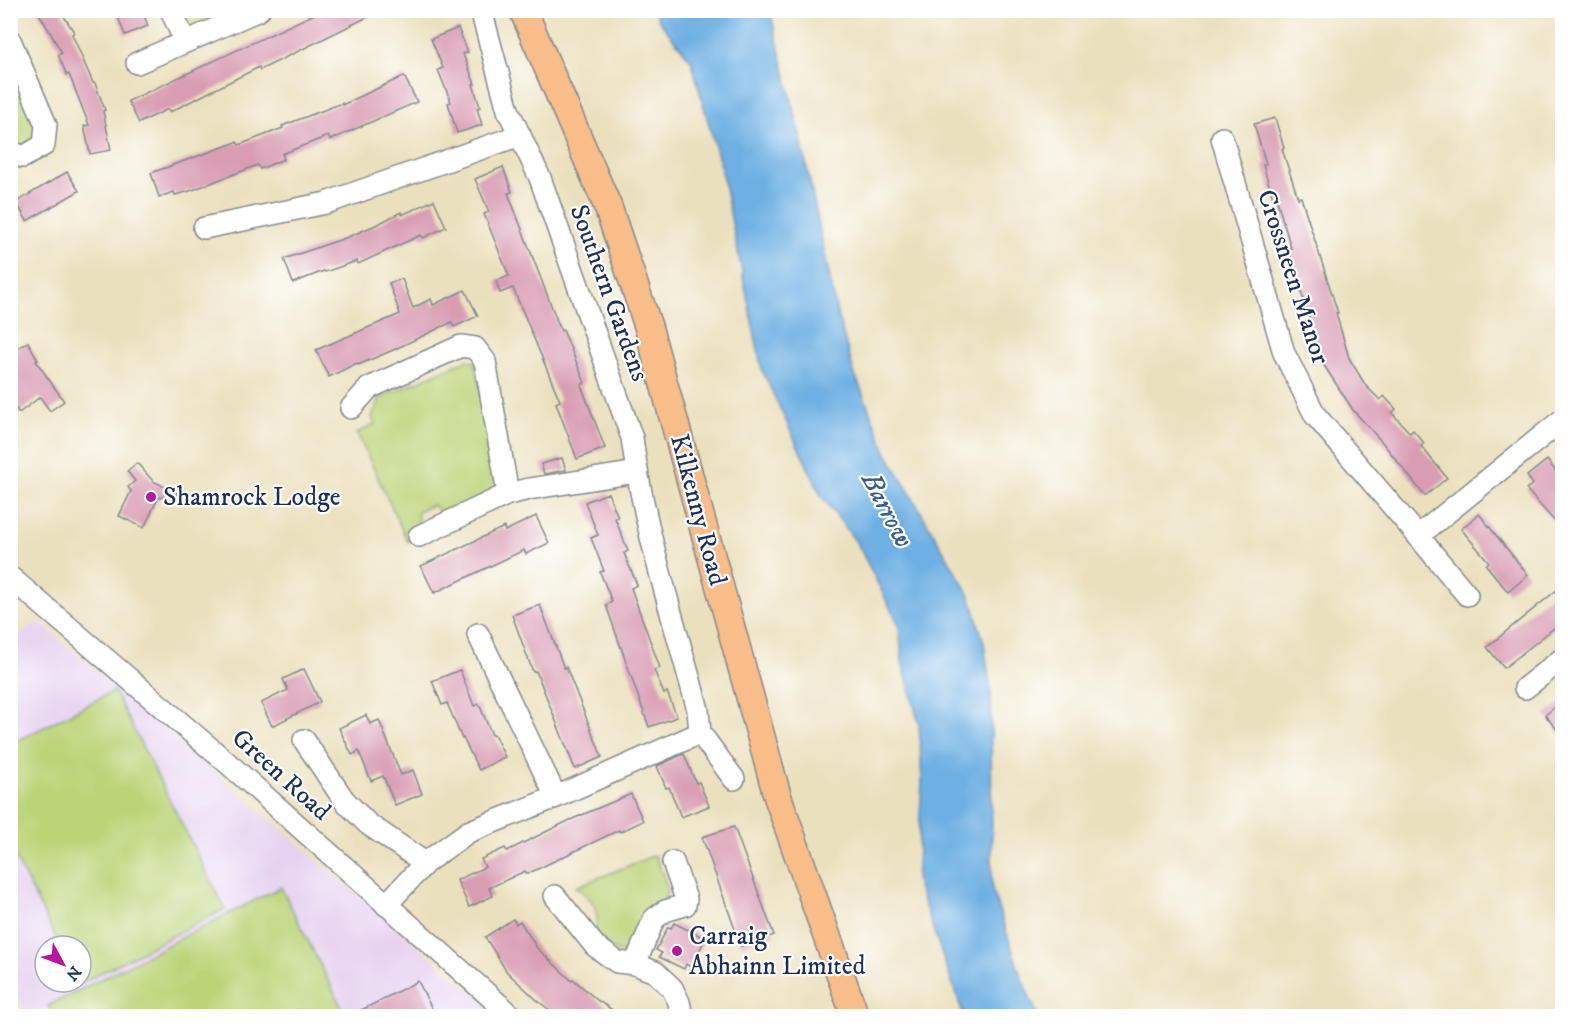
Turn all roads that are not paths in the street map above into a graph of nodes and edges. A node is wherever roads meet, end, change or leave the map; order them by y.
1 (171, 10) edge
2 (259, 10) edge
3 (481, 10) edge
4 (523, 10) edge
5 (10, 40) edge
6 (185, 42) junction
7 (137, 63) dead end
8 (520, 135) junction
9 (1222, 138) dead end
10 (10, 151) edge
11 (204, 228) dead end
12 (351, 408) dead end
13 (1560, 428) edge
14 (636, 472) junction
15 (508, 494) junction
16 (419, 536) dead end
17 (1418, 536) junction
18 (10, 577) edge
19 (1467, 595) dead end
20 (478, 634) dead end
21 (1563, 659) edge
22 (1525, 688) dead end
23 (700, 733) junction
24 (304, 740) dead end
25 (734, 779) dead end
26 (556, 797) junction
27 (673, 862) dead end
28 (425, 863) junction
29 (555, 896) dead end
30 (386, 905) junction
31 (635, 964) junction
32 (512, 1017) edge
33 (682, 1017) edge
34 (855, 1017) edge

1 - 6 street
2 - 6 street
3 - 8 street, Southern Gardens
4 - 34 main road, Kilkenny Road
5 - 10 street
6 - 7 street
8 - 11 street
8 - 14 street, Southern Gardens
9 - 17 street, Crossneen Manor
12 - 15 street
13 - 17 street
14 - 15 street
14 - 23 street, Southern Gardens
15 - 16 street
17 - 19 street, Crossneen Manor
18 - 30 street, Green Road
20 - 26 street
21 - 22 street
23 - 25 street, Southern Gardens
23 - 26 street
24 - 28 street
26 - 28 street
27 - 31 street
28 - 30 street
29 - 31 street
30 - 32 street, Green Road
31 - 33 street

